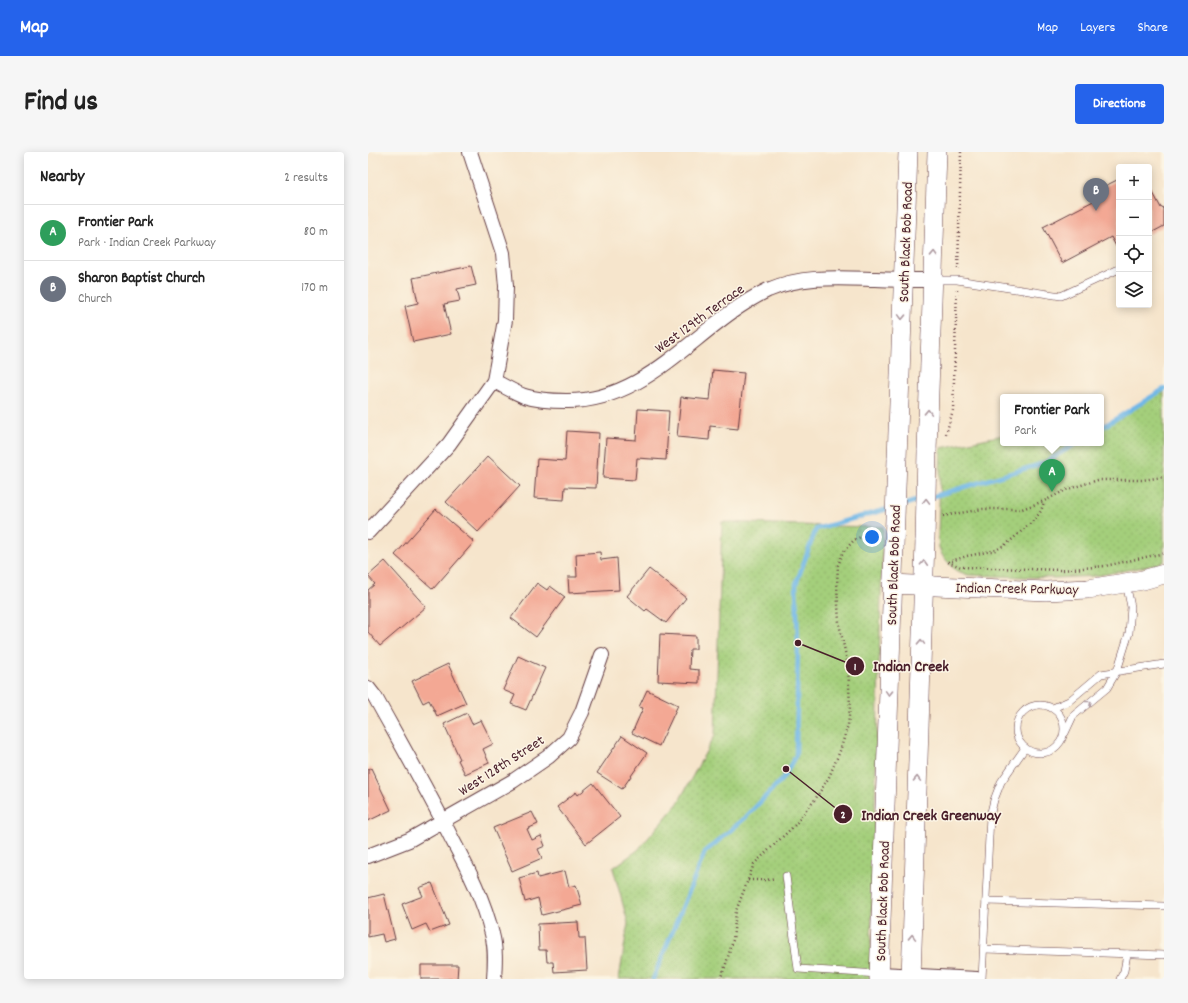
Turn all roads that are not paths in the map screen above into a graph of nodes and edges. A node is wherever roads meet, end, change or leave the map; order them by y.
1 (470, 152) edge
2 (908, 152) edge
3 (938, 152) edge
4 (1116, 270) edge
5 (903, 280) junction
6 (933, 280) junction
7 (494, 381) junction
8 (368, 532) edge
9 (1164, 574) edge
10 (1126, 583) junction
11 (892, 584) junction
12 (923, 586) junction
13 (602, 655) dead end
14 (1164, 664) edge
15 (1117, 671) junction
16 (368, 688) edge
17 (1053, 708) junction
18 (1064, 733) junction
19 (1025, 748) junction
20 (443, 821) junction
21 (368, 856) edge
22 (786, 876) road end
23 (986, 901) junction
24 (1164, 906) edge
25 (984, 949) junction
26 (1127, 954) junction
27 (1164, 955) edge
28 (879, 977) edge
29 (911, 977) edge
30 (494, 979) edge
31 (977, 979) edge
32 (982, 979) edge
33 (1120, 979) edge

1 - 7 street
2 - 5 main road, South Black Bob Road
6 -> 3 main road, South Black Bob Road
4 - 6 lane
5 - 6 street, West 129th Terrace
5 - 7 street, West 129th Terrace
5 -> 11 main road, South Black Bob Road, bridge
12 -> 6 main road, South Black Bob Road, bridge
7 - 8 street
9 - 10 main road, Indian Creek Parkway
10 - 12 main road, Indian Creek Parkway
10 - 15 lane
11 - 12 main road, Indian Creek Parkway
11 -> 28 main road, South Black Bob Road
29 -> 12 main road, South Black Bob Road
13 - 20 street, West 128th Street
14 - 15 lane
15 - 17 lane
18 -> 15 lane
16 - 20 street
17 - 18 lane
17 - 19 lane
18 - 19 lane
19 - 23 lane
20 - 21 street, West 128th Street
20 - 30 street
22 - 28 lane
23 - 24 lane
23 - 25 lane
25 - 26 lane
25 - 32 lane
26 - 27 lane
26 - 33 lane
28 - 29 street
29 - 31 street

